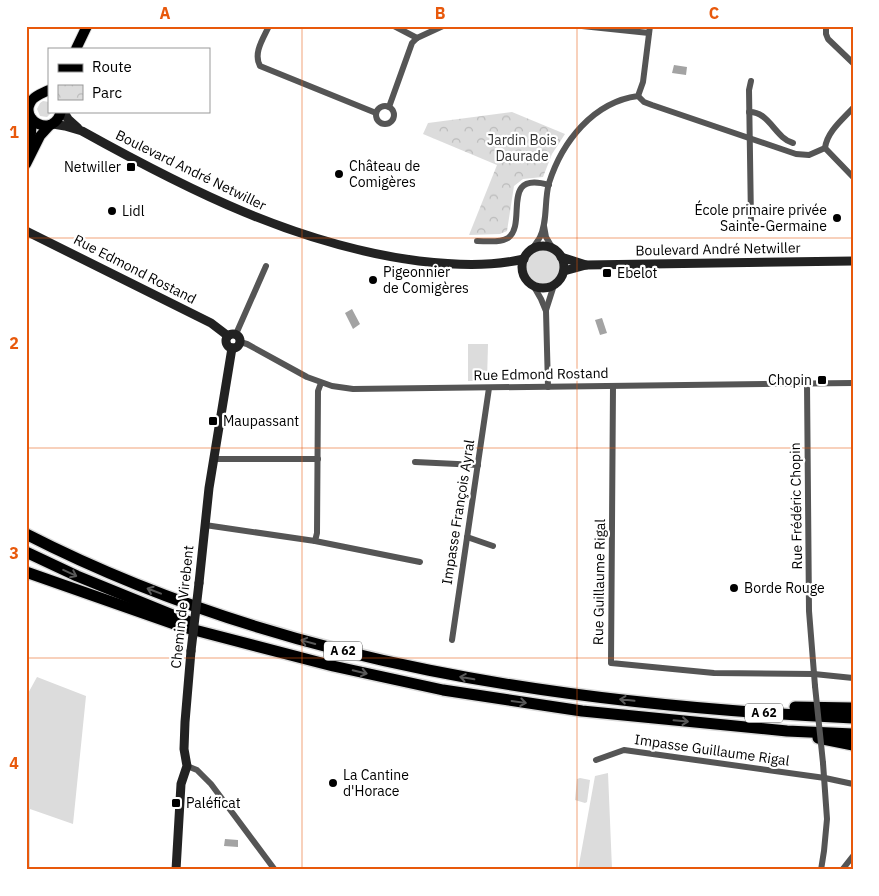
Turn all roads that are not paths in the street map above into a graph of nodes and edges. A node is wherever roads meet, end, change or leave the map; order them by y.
1 (88, 26) edge
2 (269, 26) edge
3 (394, 26) edge
4 (443, 26) edge
5 (582, 26) edge
6 (826, 26) edge
7 (650, 30) edge
8 (417, 38) junction
9 (77, 48) edge
10 (853, 63) edge
11 (751, 81) dead end
12 (40, 94) edge
13 (638, 96) junction
14 (389, 107) junction
15 (853, 108) edge
16 (62, 112) edge
17 (63, 112) edge
18 (749, 112) junction
19 (376, 113) junction
20 (29, 115) edge
21 (52, 124) junction
22 (82, 131) junction
23 (750, 138) junction
24 (793, 143) dead end
25 (26, 145) edge
26 (825, 148) junction
27 (26, 164) edge
28 (853, 177) edge
29 (548, 185) junction
30 (751, 221) dead end
31 (544, 225) junction
32 (26, 230) edge
33 (477, 241) dead end
34 (553, 249) junction
35 (532, 250) junction
36 (561, 256) junction
37 (524, 259) junction
38 (852, 261) edge
39 (495, 264) junction
40 (586, 265) junction
41 (266, 266) dead end
42 (523, 271) junction
43 (564, 271) junction
44 (533, 285) junction
45 (554, 285) junction
46 (546, 311) junction
47 (235, 338) junction
48 (321, 383) junction
49 (853, 383) edge
50 (807, 384) junction
51 (613, 386) junction
52 (548, 387) junction
53 (489, 388) junction
54 (214, 459) junction
55 (318, 459) junction
56 (415, 462) dead end
57 (478, 465) junction
58 (205, 525) junction
59 (26, 534) edge
60 (467, 537) junction
61 (316, 541) junction
62 (493, 546) dead end
63 (26, 552) edge
64 (420, 562) dead end
65 (26, 572) edge
66 (452, 640) dead end
67 (312, 660) junction
68 (814, 674) junction
69 (853, 678) edge
70 (676, 705) junction
71 (853, 708) edge
72 (853, 718) edge
73 (787, 730) junction
74 (853, 734) edge
75 (853, 745) edge
76 (596, 760) dead end
77 (187, 766) junction
78 (825, 778) junction
79 (853, 784) edge
80 (853, 856) edge
81 (176, 870) edge
82 (275, 870) edge
83 (821, 870) edge
84 (842, 870) edge

1 - 9 main road
2 - 19 street
3 - 8 street
4 - 8 street
5 - 7 street
6 - 10 street
7 - 13 street
8 - 14 street
11 - 18 street
12 - 20 main road
13 - 23 street
13 - 29 street
14 - 19 street
14 - 19 street
15 - 26 street
16 - 21 main road
17 - 22 main road, Boulevard André Netwiller
18 - 23 street
18 - 24 street
20 - 21 main road
20 - 25 main road
21 - 22 main road, Boulevard André Netwiller
21 - 27 main road
22 - 39 main road, Boulevard André Netwiller
23 - 26 street
23 - 30 street
26 - 28 street
29 - 31 street
29 - 33 street
31 - 34 street
31 - 35 street
32 - 47 main road, Rue Edmond Rostand
34 - 35 main road
34 - 36 main road
35 - 37 main road
36 - 40 main road, Boulevard André Netwiller
36 - 43 main road
37 - 39 main road, Boulevard André Netwiller
37 - 42 main road
38 - 40 main road, Boulevard André Netwiller
39 - 42 main road, Boulevard André Netwiller
40 - 43 main road, Boulevard André Netwiller
41 - 47 street
42 - 44 main road
43 - 45 main road
44 - 45 main road
44 - 46 street
45 - 46 street
46 - 52 street
47 - 48 street, Rue Edmond Rostand
47 - 54 main road, Chemin de Virebent
48 - 53 street, Rue Edmond Rostand
48 - 55 street
49 - 50 street, Rue Edmond Rostand
50 - 51 street, Rue Edmond Rostand
50 - 68 street, Rue Frédéric Chopin
51 - 52 street, Rue Edmond Rostand
51 - 68 street, Rue Guillaume Rigal
52 - 53 street, Rue Edmond Rostand
53 - 57 street, Impasse François Ayral
54 - 55 street
54 - 58 main road, Chemin de Virebent
55 - 61 street
56 - 57 street
57 - 60 street, Impasse François Ayral
58 - 61 street
58 - 77 main road, Chemin de Virebent, bridge
70 -> 59 highway, A 62
60 - 62 street
60 - 66 street, Impasse François Ayral
61 - 64 street
63 -> 67 highway, A 62
65 - 67 highway
67 -> 73 highway, A 62
68 - 69 street
68 - 78 street, Rue Frédéric Chopin, bridge
70 - 71 highway
70 - 72 highway, A 62
73 - 74 highway, A 62
73 - 75 highway
76 - 78 street, Impasse Guillaume Rigal
77 - 81 main road, Chemin de Virebent
77 - 82 street
78 - 79 street
78 - 83 street, Rue Frédéric Chopin
80 - 84 street

